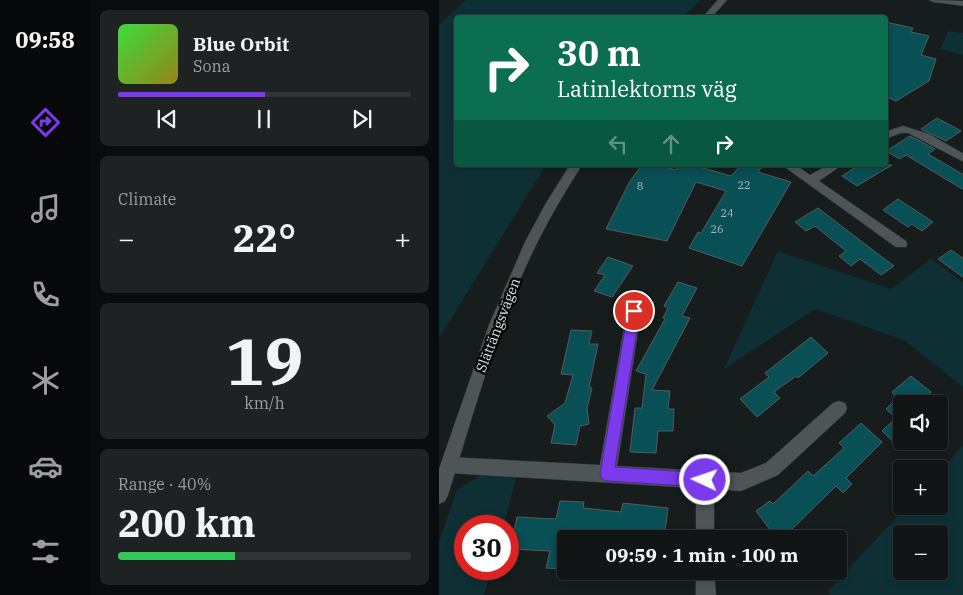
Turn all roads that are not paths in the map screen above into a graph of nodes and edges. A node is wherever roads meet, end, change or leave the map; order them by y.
1 (723, 0) edge
2 (933, 0) edge
3 (963, 4) edge
4 (710, 15) edge
5 (888, 134) edge
6 (963, 159) edge
7 (575, 167) edge
8 (790, 167) edge
9 (833, 167) edge
10 (811, 180) junction
11 (901, 244) dead end
12 (634, 311) dead end
13 (839, 408) dead end
14 (449, 465) junction
15 (607, 474) junction
16 (705, 480) junction
17 (439, 494) edge
18 (705, 530) edge
19 (705, 580) edge
20 (706, 595) edge

1 - 4 street
2 - 3 street
5 - 6 street
7 - 14 street, Slättängsvägen
8 - 10 street
9 - 10 street
10 - 11 street
12 - 15 street
13 - 16 street
14 - 15 street
14 - 17 street, Slättängsvägen
15 - 16 street
16 - 18 street
19 - 20 street

